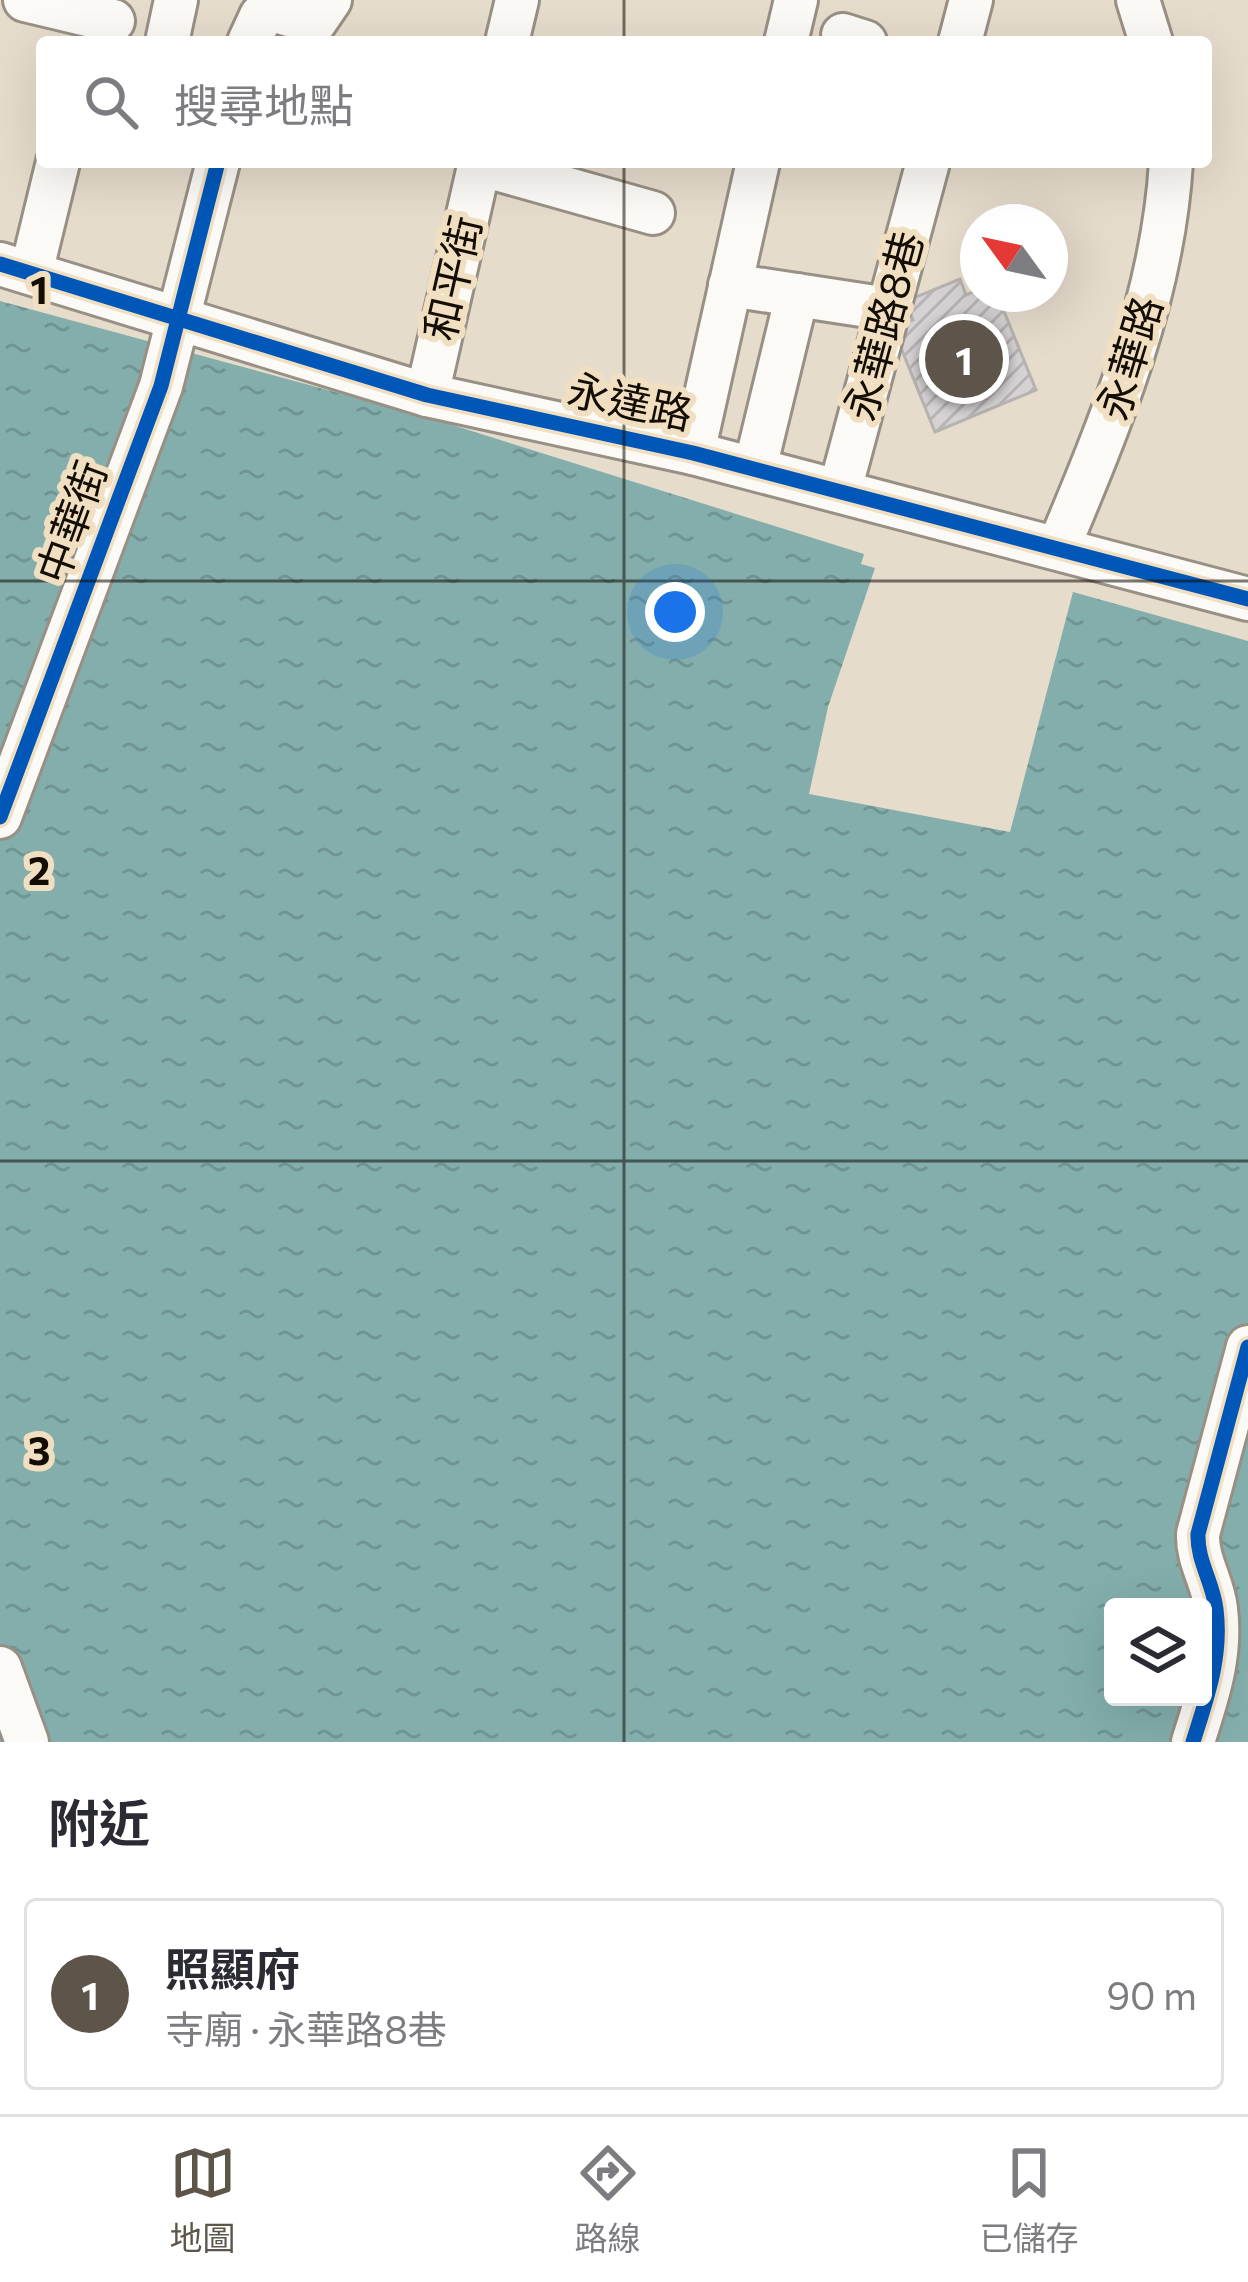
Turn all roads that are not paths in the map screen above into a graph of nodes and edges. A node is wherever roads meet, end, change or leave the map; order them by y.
1 (25, 0) edge
2 (176, 0) edge
3 (330, 0) edge
4 (517, 0) edge
5 (796, 0) edge
6 (970, 0) edge
7 (1138, 0) edge
8 (112, 21) dead end
9 (168, 36) edge
10 (252, 36) edge
11 (508, 36) edge
12 (787, 36) edge
13 (961, 36) edge
14 (1149, 36) edge
15 (56, 168) edge
16 (216, 168) edge
17 (478, 168) edge
18 (496, 168) edge
19 (757, 168) edge
20 (926, 168) edge
21 (1172, 168) edge
22 (653, 213) dead end
23 (15, 269) edge
24 (730, 285) junction
25 (797, 295) junction
26 (888, 309) junction
27 (179, 317) junction
28 (427, 394) junction
29 (693, 453) junction
30 (755, 468) junction
31 (840, 490) junction
32 (1059, 546) junction
33 (1248, 599) edge
34 (0, 817) edge
35 (1248, 1347) edge
36 (0, 1668) edge
37 (27, 1742) edge
38 (1193, 1742) edge

1 - 8 street
2 - 9 street
3 - 10 street
4 - 11 street
5 - 12 street
6 - 13 street
7 - 14 street
15 - 23 street
16 - 27 street, 中華街
17 - 28 street, 和平街
18 - 22 street
19 - 24 street
20 - 26 street, 永華路8巷
21 - 32 street, 永華路
23 - 27 street, 永達路
24 - 25 street
24 - 29 street
25 - 26 street
25 - 30 street
26 - 31 street, 永華路8巷
27 - 28 street, 永達路
27 - 34 street, 中華街
28 - 29 street, 永達路
29 - 30 street, 永達路
30 - 31 street, 永達路
31 - 32 street, 永達路
32 - 33 street, 永達路
35 - 38 street
36 - 37 street

